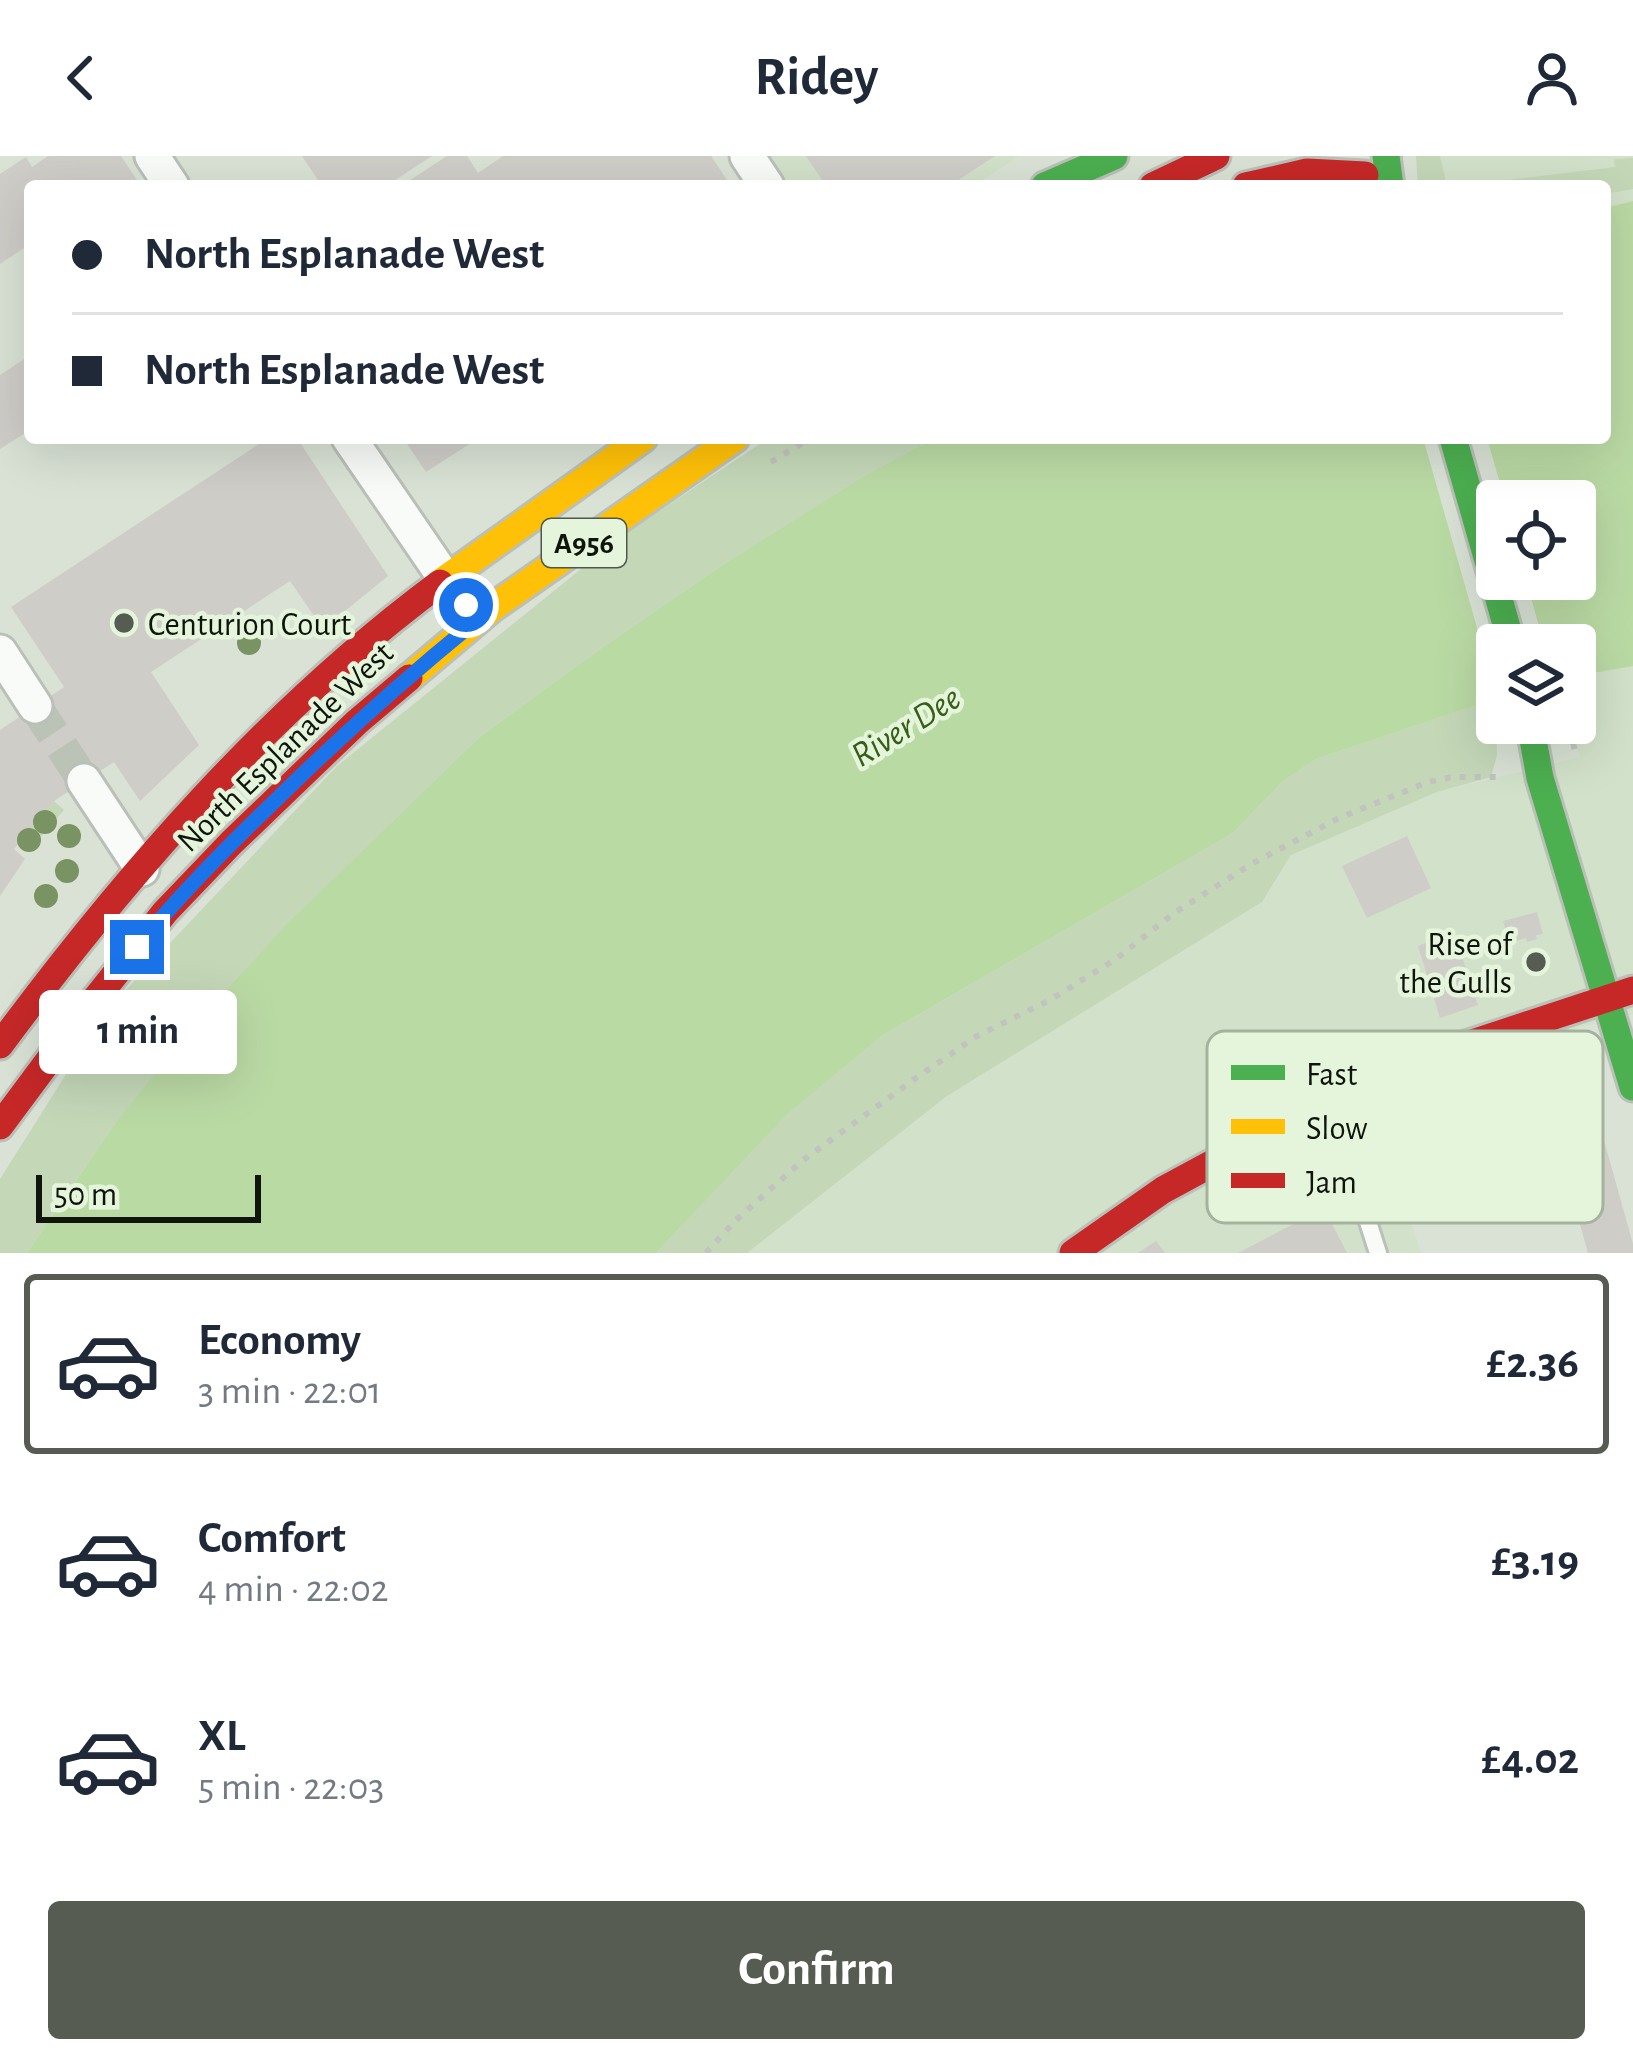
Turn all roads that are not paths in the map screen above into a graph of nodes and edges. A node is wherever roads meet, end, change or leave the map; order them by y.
1 (1114, 156) edge
2 (1216, 156) edge
3 (1372, 172) edge
4 (1060, 180) edge
5 (1166, 180) edge
6 (1272, 180) edge
7 (353, 444) edge
8 (635, 444) edge
9 (726, 444) edge
10 (1456, 444) edge
11 (444, 579) junction
12 (477, 620) junction
13 (1506, 624) edge
14 (3, 663) edge
15 (35, 706) tunnel mouth
16 (1534, 744) edge
17 (84, 781) tunnel mouth
18 (142, 869) junction
19 (1620, 993) edge
20 (1507, 1031) edge
21 (0, 1046) edge
22 (1633, 1087) edge
23 (0, 1126) edge
24 (1207, 1166) edge
25 (1368, 1223) edge
26 (1072, 1253) edge
27 (1378, 1253) edge

1 - 4 main road
2 - 5 main road
3 - 6 main road
7 - 11 street
8 - 11 main road, North Esplanade West / A956
9 - 12 main road, North Esplanade West / A956
10 - 13 main road
11 - 12 street
11 - 18 main road, North Esplanade West / A956
12 - 23 main road, North Esplanade West / A956
14 - 15 street
16 - 19 main road
17 - 18 street
18 - 21 main road, North Esplanade West / A956
19 - 20 main road
19 - 22 main road
24 - 26 main road
25 - 27 lane

